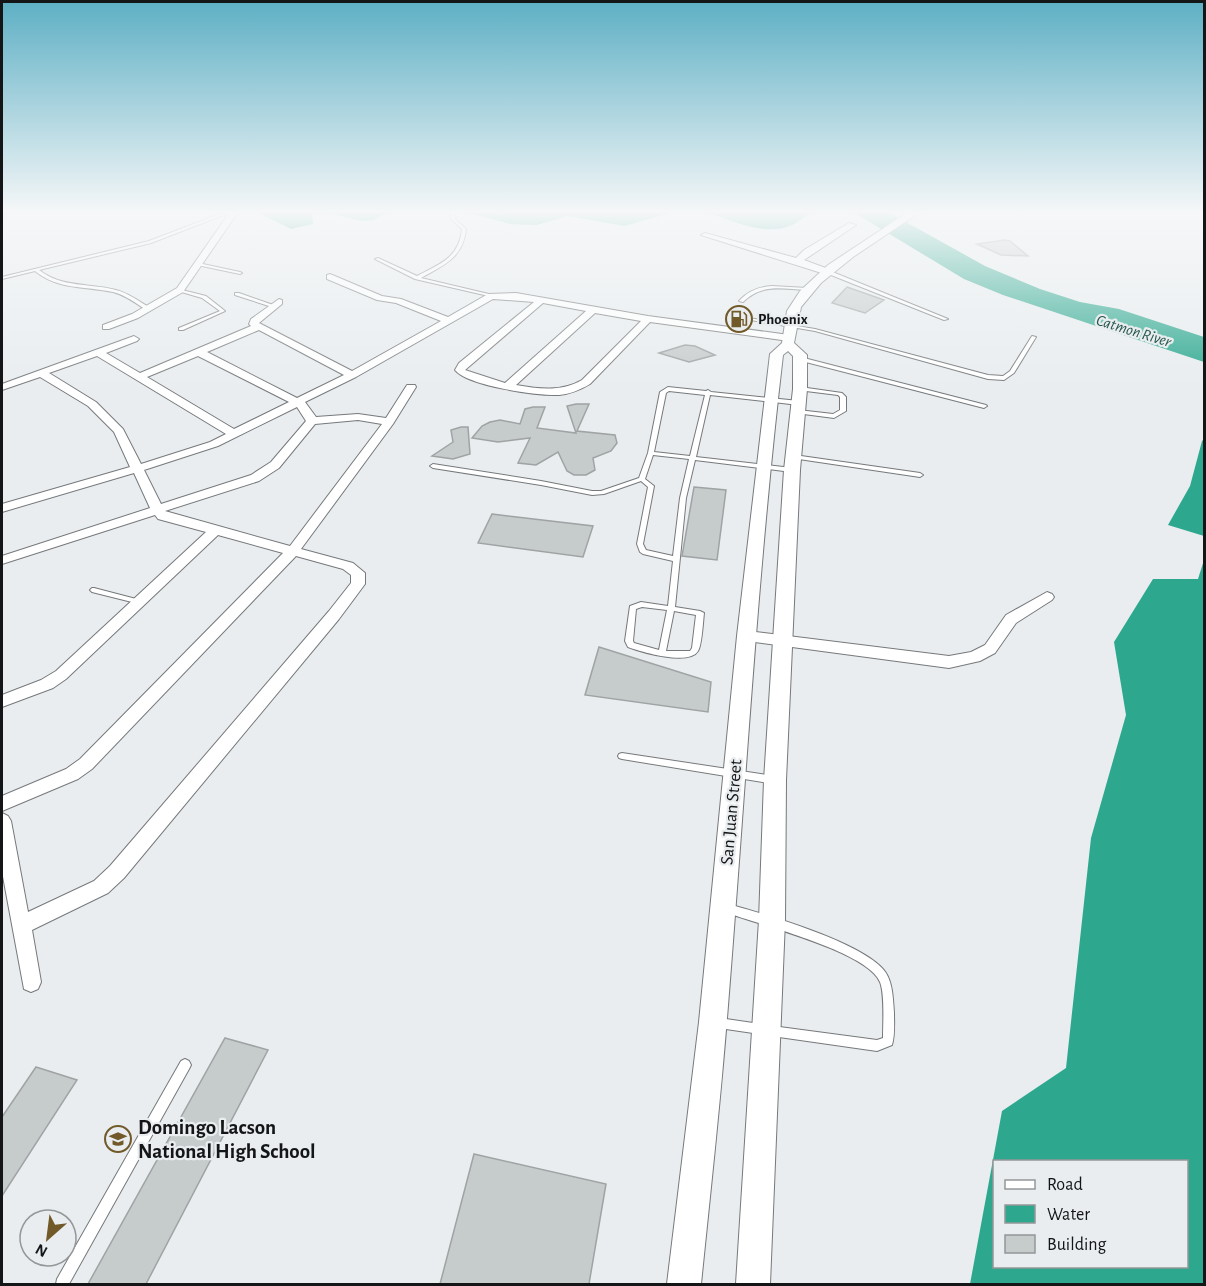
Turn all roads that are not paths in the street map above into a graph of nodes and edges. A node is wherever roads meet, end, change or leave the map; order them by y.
1 (27, 272) edge
2 (39, 272) edge
3 (192, 272) edge
4 (235, 272) edge
5 (404, 272) edge
6 (428, 272) edge
7 (828, 272) joint
8 (240, 273) dead end
9 (330, 277) dead end
10 (2, 278) edge
11 (417, 278) junction
12 (807, 289) junction
13 (180, 290) junction
14 (237, 294) dead end
15 (491, 296) junction
16 (542, 300) junction
17 (741, 301) dead end
18 (276, 304) joint
19 (148, 309) junction
20 (594, 309) junction
21 (739, 317) dead end
22 (648, 319) junction
23 (946, 319) dead end
24 (448, 320) junction
25 (106, 327) dead end
26 (258, 327) junction
27 (181, 329) dead end
28 (1034, 337) dead end
29 (134, 339) dead end
30 (792, 341) junction
31 (98, 352) junction
32 (199, 352) junction
33 (40, 372) junction
34 (352, 375) junction
35 (141, 376) junction
36 (509, 385) junction
37 (2, 387) edge
38 (411, 387) dead end
39 (708, 392) junction
40 (771, 400) junction
41 (799, 402) junction
42 (298, 403) junction
43 (984, 406) dead end
44 (312, 421) junction
45 (389, 422) junction
46 (234, 434) junction
47 (651, 453) junction
48 (692, 458) junction
49 (793, 463) junction
50 (434, 466) dead end
51 (764, 466) junction
52 (139, 468) junction
53 (920, 475) dead end
54 (642, 479) junction
55 (2, 508) edge
56 (158, 511) junction
57 (215, 531) junction
58 (293, 551) junction
59 (2, 560) edge
60 (675, 560) junction
61 (94, 590) dead end
62 (1047, 597) dead end
63 (140, 602) junction
64 (671, 608) junction
65 (747, 636) junction
66 (784, 642) junction
67 (662, 652) junction
68 (2, 701) edge
69 (622, 756) dead end
70 (734, 773) junction
71 (775, 780) junction
72 (2, 804) edge
73 (2, 821) edge
74 (724, 908) junction
75 (772, 921) junction
76 (22, 925) junction
77 (31, 982) dead end
78 (713, 1022) junction
79 (767, 1031) junction
80 (185, 1065) dead end
81 (62, 1284) edge
82 (684, 1284) edge
83 (753, 1284) edge

1 - 10 lane
2 - 19 lane
3 - 13 street
4 - 8 lane
5 - 11 lane
6 - 11 lane
7 - 12 main road, San Juan Street
7 - 23 lane
9 - 24 street
11 - 15 lane
12 - 17 lane
12 - 30 main road, San Juan Street
13 - 19 street
13 - 27 lane
14 - 18 lane
15 - 16 street
15 - 24 street
16 - 20 street
16 - 36 street
18 - 26 street
19 - 25 street
20 - 22 street
20 - 36 street
21 - 30 lane
22 - 30 street
22 - 36 street
24 - 34 street
26 - 32 street
26 - 34 street
28 - 30 lane
29 - 31 street
30 - 40 main road, San Juan Street
30 - 41 main road, San Juan Street
30 - 43 lane
31 - 33 street
31 - 35 street
32 - 35 street
32 - 42 street
33 - 37 street
33 - 52 street
34 - 42 street
35 - 46 street
38 - 45 street
39 - 40 lane
39 - 47 lane
39 - 48 lane
40 - 41 lane
40 - 51 main road, San Juan Street
41 - 41 lane
41 - 49 main road, San Juan Street
42 - 44 street
42 - 46 street
44 - 45 street
44 - 56 street
45 - 58 street
46 - 52 street
47 - 48 lane
47 - 54 lane
48 - 51 lane
48 - 60 lane
49 - 51 lane
49 - 53 lane
49 - 66 main road, San Juan Street
50 - 54 lane
51 - 65 main road, San Juan Street
52 - 55 street
52 - 56 street
54 - 60 lane
56 - 57 street
56 - 59 street
57 - 58 street
57 - 63 street
58 - 72 street
58 - 76 street
60 - 64 lane
61 - 63 lane
62 - 66 street
63 - 68 street
64 - 67 lane
64 - 67 lane
64 - 67 lane
65 - 66 street
65 - 70 main road, San Juan Street
66 - 71 main road, San Juan Street
69 - 70 lane
70 - 71 lane
70 - 74 main road, San Juan Street
71 - 75 main road, San Juan Street
73 - 76 street
74 - 75 lane
74 - 78 main road, San Juan Street
75 - 79 main road, San Juan Street
75 - 79 lane
76 - 77 street
78 - 79 lane
78 - 82 main road, San Juan Street
79 - 83 main road, San Juan Street
80 - 81 lane

